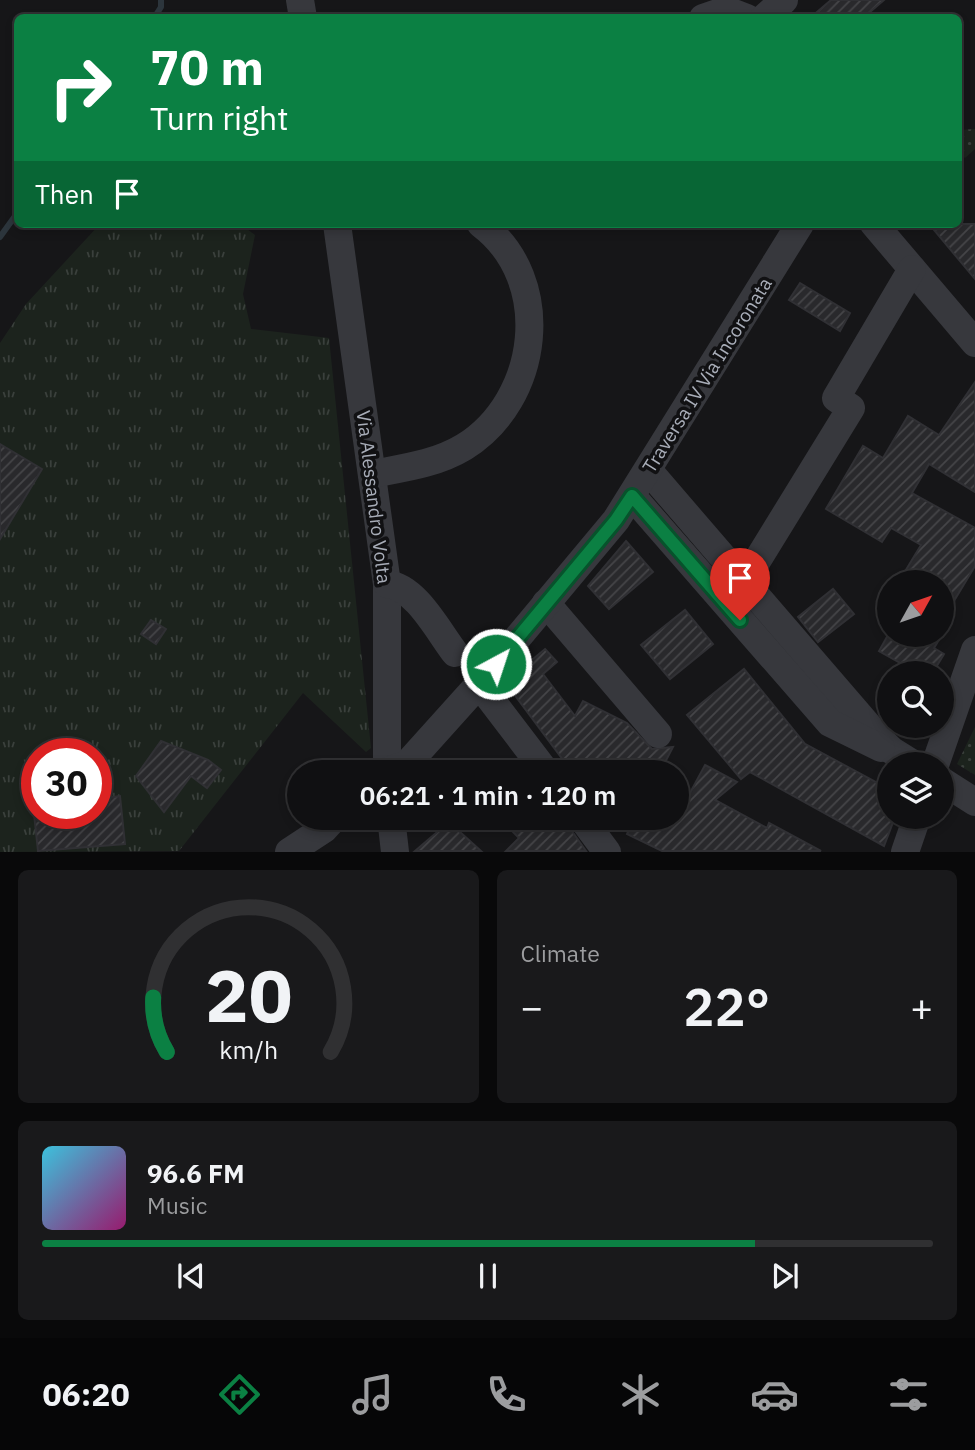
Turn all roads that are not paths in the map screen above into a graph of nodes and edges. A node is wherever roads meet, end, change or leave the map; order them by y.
1 (784, 0) edge
2 (700, 11) edge
3 (736, 14) edge
4 (768, 14) edge
5 (338, 228) edge
6 (497, 228) edge
7 (798, 228) edge
8 (877, 228) edge
9 (912, 269) junction
10 (975, 344) edge
11 (648, 470) junction
12 (372, 474) junction
13 (632, 496) junction
14 (744, 582) junction
15 (387, 584) junction
16 (546, 603) junction
17 (975, 650) edge
18 (455, 653) dead end
19 (479, 684) junction
20 (658, 734) dead end
21 (891, 750) junction
22 (894, 752) edge
23 (940, 752) edge
24 (386, 760) edge
25 (411, 760) edge
26 (537, 760) edge
27 (954, 789) edge
28 (975, 802) edge
29 (913, 829) edge
30 (392, 830) edge
31 (591, 830) edge
32 (331, 833) edge
33 (289, 852) edge
34 (395, 852) edge
35 (607, 852) edge
36 (905, 852) edge

1 - 4 street
2 - 3 street
5 - 12 street, Via Alessandro Volta
6 - 12 street
7 - 11 street, Traversa IV Via Incoronata
8 - 9 street
9 - 10 street
9 - 14 street
11 - 13 street, Traversa IV Via Incoronata
11 - 14 street
12 - 15 street, Via Alessandro Volta
13 - 16 street, Traversa IV Via Incoronata
13 - 21 street
14 - 21 street
15 - 18 street
15 - 24 street, Via Alessandro Volta
16 - 19 street, Traversa IV Via Incoronata
16 - 20 street
17 - 23 street
19 - 25 street, Traversa IV Via Incoronata
19 - 26 street
21 - 22 street
27 - 28 street
29 - 36 street
30 - 34 street
31 - 35 street
32 - 33 street

